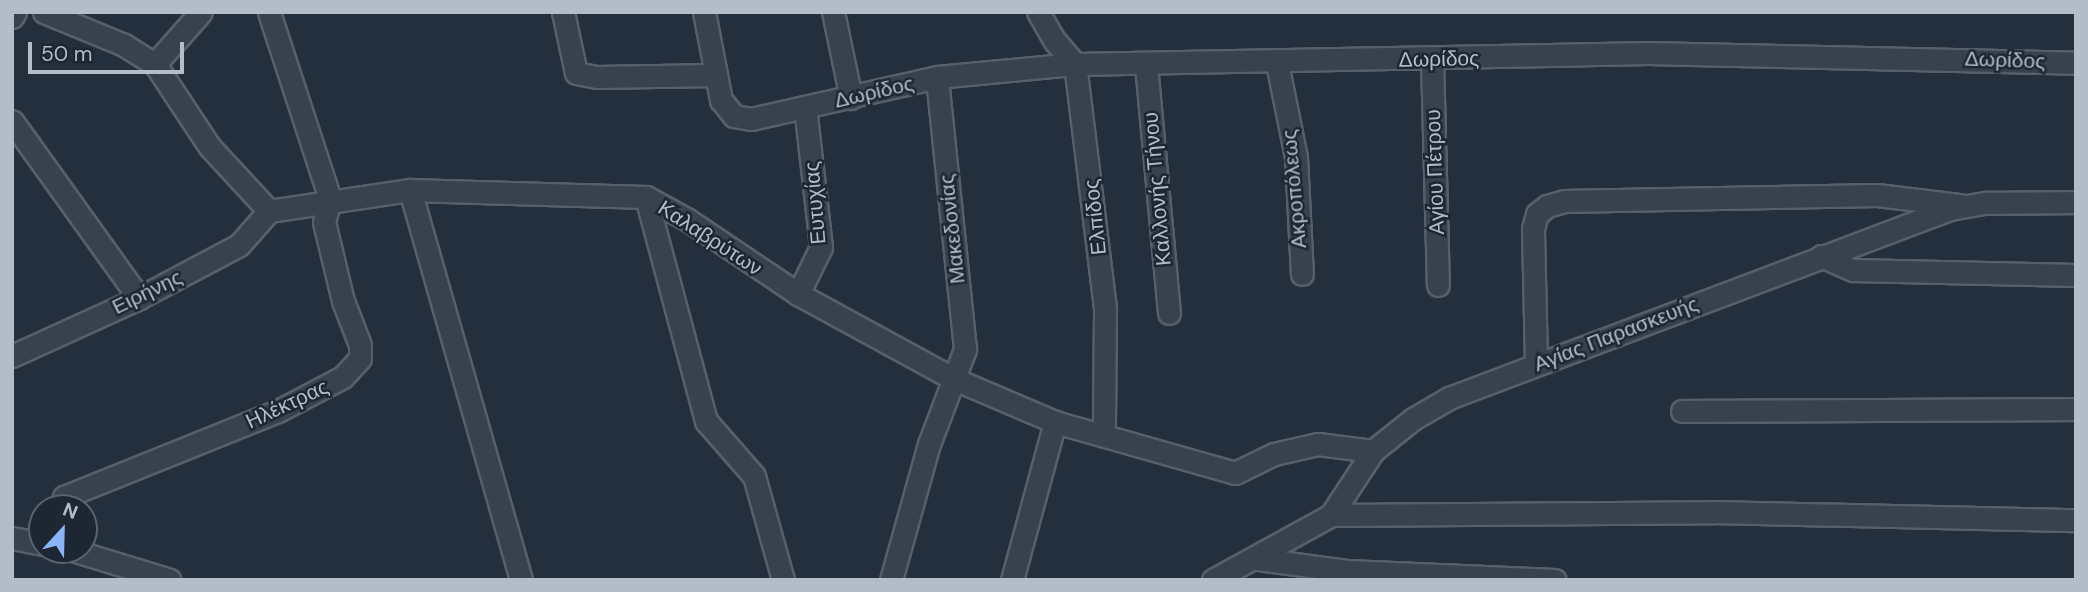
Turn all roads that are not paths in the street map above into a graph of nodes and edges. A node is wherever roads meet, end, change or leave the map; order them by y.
1 (15, 12) edge
2 (44, 12) edge
3 (201, 12) edge
4 (268, 12) edge
5 (563, 12) edge
6 (704, 12) edge
7 (833, 12) edge
8 (1038, 12) edge
9 (12, 17) edge
10 (1432, 60) junction
11 (2076, 62) edge
12 (1277, 63) junction
13 (155, 64) junction
14 (1075, 64) junction
15 (1146, 65) junction
16 (715, 75) junction
17 (937, 77) junction
18 (851, 98) junction
19 (805, 107) junction
20 (12, 121) edge
21 (410, 190) junction
22 (646, 197) junction
23 (330, 199) junction
24 (2076, 202) edge
25 (1969, 207) junction
26 (270, 211) junction
27 (1821, 256) junction
28 (1302, 274) dead end
29 (2076, 275) edge
30 (1438, 285) dead end
31 (798, 294) junction
32 (139, 298) junction
33 (1169, 313) dead end
34 (12, 356) edge
35 (1536, 364) junction
36 (952, 378) junction
37 (2076, 409) edge
38 (1682, 411) dead end
39 (1055, 422) junction
40 (1104, 435) junction
41 (1373, 451) junction
42 (71, 494) edge
43 (1331, 515) junction
44 (2076, 520) edge
45 (98, 558) edge
46 (1258, 559) junction
47 (170, 580) edge
48 (521, 580) edge
49 (783, 580) edge
50 (891, 580) edge
51 (1012, 580) edge
52 (1213, 580) edge
53 (1555, 580) edge

1 - 9 street
2 - 13 street
3 - 13 street
4 - 23 street
5 - 16 street
6 - 16 street
7 - 18 street
8 - 14 street, Ελπίδος
10 - 11 street, Δωρίδος
10 - 12 street, Δωρίδος
10 - 30 street, Αγίου Πέτρου
12 - 15 street, Δωρίδος
12 - 28 street, Ακροπόλεως
13 - 26 street
14 - 15 street, Δωρίδος
14 - 17 street, Δωρίδος
14 - 40 street, Ελπίδος
15 - 33 street, Καλλονής Τήνου
16 - 19 street, Δωρίδος
17 - 18 street, Δωρίδος
17 - 36 street, Μακεδονίας
18 - 19 street, Δωρίδος
19 - 31 street, Ευτυχίας
20 - 32 street
21 - 22 street, Καλαβρύτων
21 - 23 street, Καλαβρύτων
21 - 48 street
22 - 31 street, Καλαβρύτων
22 - 49 street
23 - 26 street, Καλαβρύτων
23 - 42 street, Ηλέκτρας
24 - 25 street, Αγίας Παρασκευής
25 - 27 street, Αγίας Παρασκευής
25 - 35 street
26 - 32 street, Ειρήνης
27 - 29 street
27 - 35 street, Αγίας Παρασκευής
31 - 36 street, Καλαβρύτων
32 - 34 street, Ειρήνης
35 - 41 street, Αγίας Παρασκευής
36 - 39 street, Καλαβρύτων
36 - 50 street, Μακεδονίας
37 - 38 street
39 - 40 street, Καλαβρύτων
39 - 51 street
40 - 41 street, Καλαβρύτων
41 - 43 street, Αγίας Παρασκευής
43 - 44 street
43 - 46 street, Αγίας Παρασκευής
45 - 47 street
46 - 52 street, Αγίας Παρασκευής
46 - 53 street

